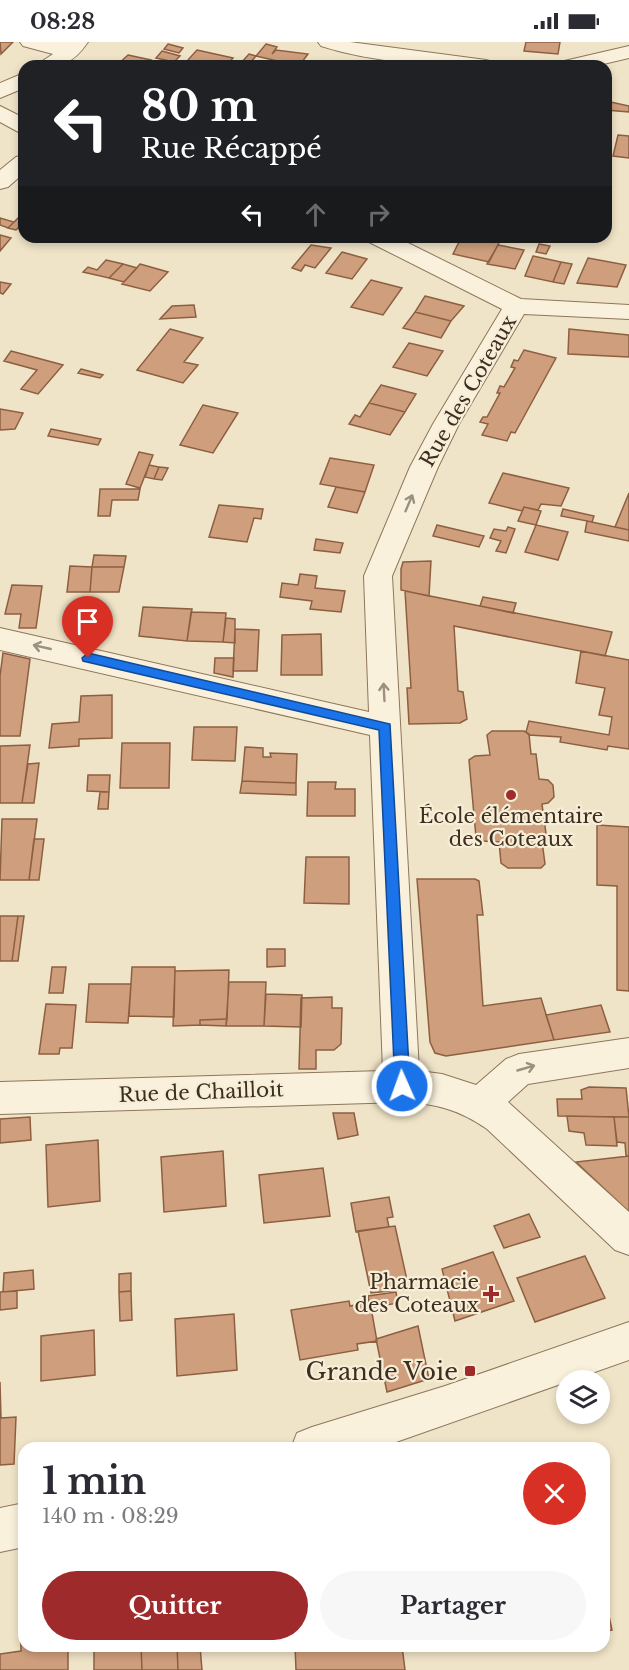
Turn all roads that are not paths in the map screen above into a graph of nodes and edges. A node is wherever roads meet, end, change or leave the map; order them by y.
1 (30, 42) edge
2 (328, 42) edge
3 (74, 46) edge
4 (629, 52) edge
5 (352, 59) edge
6 (54, 60) edge
7 (371, 60) edge
8 (594, 60) edge
9 (18, 82) edge
10 (0, 92) edge
11 (0, 113) edge
12 (18, 124) edge
13 (18, 167) edge
14 (0, 182) edge
15 (389, 243) edge
16 (516, 306) junction
17 (629, 312) edge
18 (0, 639) edge
19 (386, 727) junction
20 (629, 1053) edge
21 (402, 1086) junction
22 (0, 1098) edge
23 (481, 1103) junction
24 (629, 1237) edge
25 (629, 1341) edge
26 (331, 1442) edge
27 (18, 1526) edge
28 (0, 1530) edge

1 - 3 street
2 - 5 street
3 - 6 street
4 - 8 street
5 - 7 street
9 - 10 street
11 - 12 street
13 - 14 street
15 - 16 street
16 - 17 street
19 -> 16 street, Rue des Coteaux
19 -> 18 street
19 - 21 street, Rue des Coteaux
23 -> 20 street
21 - 22 street, Rue de Chailloit
21 - 23 street
23 - 24 street
25 - 26 street
27 - 28 street

